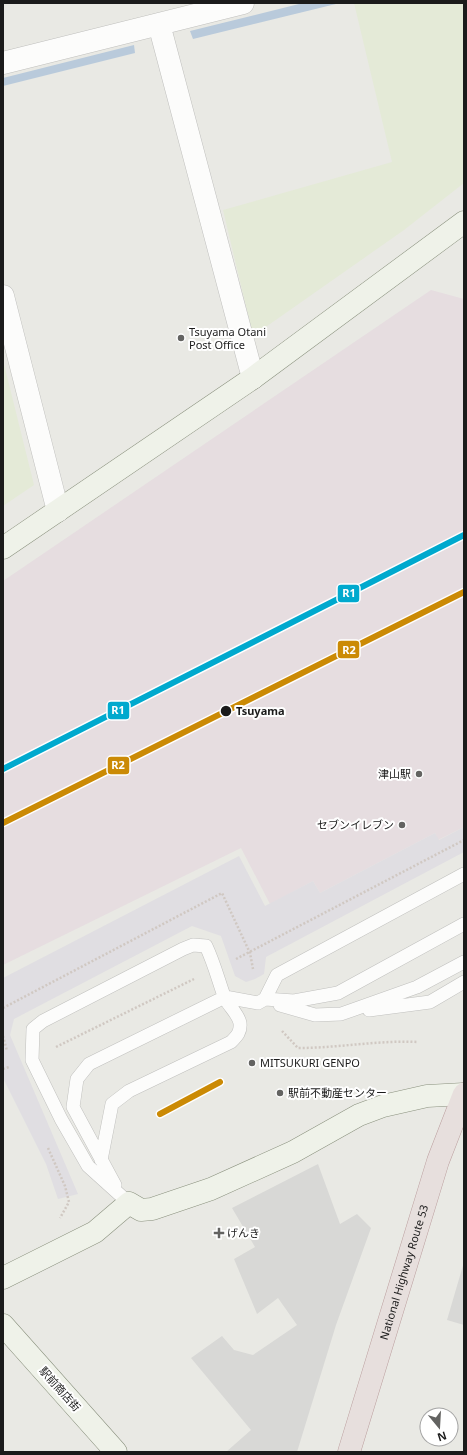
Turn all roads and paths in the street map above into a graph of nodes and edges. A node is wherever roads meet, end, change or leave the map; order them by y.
1 (243, 3) edge
2 (160, 24) junction
3 (3, 63) edge
4 (464, 222) edge
5 (3, 296) edge
6 (253, 378) junction
7 (58, 511) junction
8 (3, 548) edge
9 (464, 840) edge
10 (464, 874) edge
11 (464, 924) edge
12 (250, 953) dead end
13 (464, 962) edge
14 (216, 968) junction
15 (464, 982) edge
16 (225, 997) junction
17 (265, 999) junction
18 (341, 1014) junction
19 (3, 1036) edge
20 (290, 1040) dead end
21 (418, 1042) dead end
22 (10, 1059) dead end
23 (32, 1060) junction
24 (12, 1066) dead end
25 (3, 1069) edge
26 (464, 1094) edge
27 (47, 1144) dead end
28 (101, 1160) junction
29 (123, 1197) junction
30 (53, 1222) dead end
31 (3, 1278) edge
32 (3, 1325) edge
33 (116, 1452) edge
34 (349, 1452) edge

1 - 2 street
2 - 3 street
2 - 6 street
4 - 6 street
5 - 7 street
6 - 7 street
7 - 8 street
9 - 12 path
10 - 17 lane
11 - 17 lane
13 - 18 lane
14 - 16 lane
14 - 23 path
14 - 23 lane
15 - 18 lane
16 - 17 lane
16 - 28 lane
16 - 28 lane
17 - 18 lane
19 - 22 path
20 - 21 path
23 - 29 lane
24 - 25 path
26 - 29 street
26 - 34 highway, National Highway Route 53
27 - 30 path
28 - 29 lane
29 - 31 street
32 - 33 street, 駅前商店街

